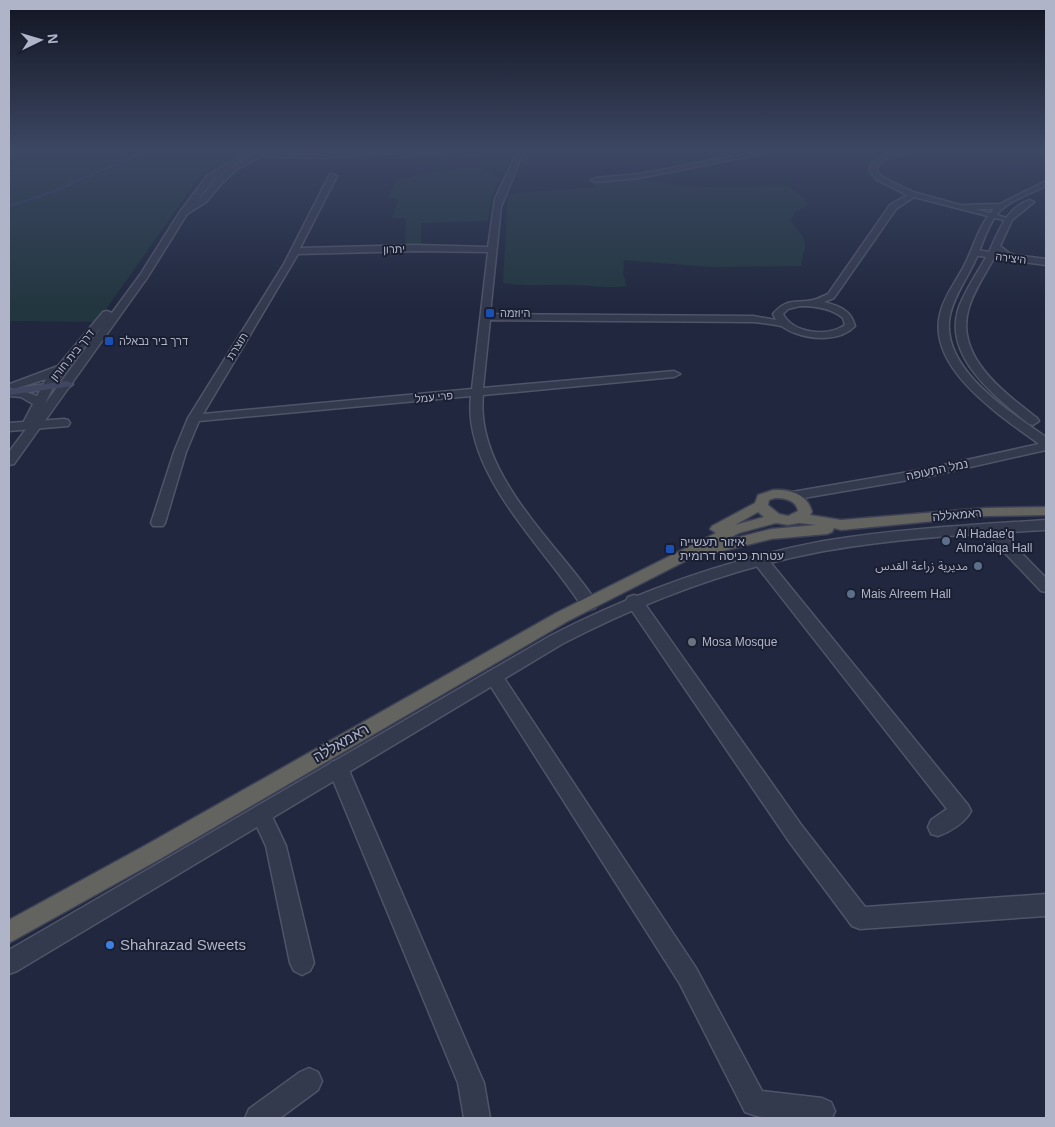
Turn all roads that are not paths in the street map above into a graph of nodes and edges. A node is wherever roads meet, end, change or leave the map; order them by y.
1 (190, 203) edge
2 (199, 203) edge
3 (319, 203) edge
4 (499, 203) edge
5 (899, 203) edge
6 (945, 203) edge
7 (946, 203) edge
8 (1008, 203) edge
9 (1028, 203) edge
10 (1002, 206) junction
11 (965, 207) junction
12 (184, 212) junction
13 (993, 214) junction
14 (1008, 218) junction
15 (493, 250) junction
16 (294, 251) junction
17 (994, 251) junction
18 (975, 253) junction
19 (1046, 262) edge
20 (144, 276) junction
21 (831, 296) junction
22 (812, 304) junction
23 (836, 309) junction
24 (778, 314) junction
25 (486, 317) junction
26 (753, 319) junction
27 (784, 324) junction
28 (64, 364) junction
29 (674, 374) dead end
30 (67, 384) junction
31 (48, 385) junction
32 (10, 389) edge
33 (476, 393) junction
34 (39, 402) junction
35 (194, 418) junction
36 (64, 423) dead end
37 (32, 426) junction
38 (9, 427) edge
39 (1046, 432) edge
40 (1046, 444) edge
41 (9, 462) edge
42 (760, 505) junction
43 (800, 508) junction
44 (1046, 511) edge
45 (776, 518) junction
46 (158, 523) dead end
47 (868, 523) junction
48 (1046, 525) edge
49 (990, 529) junction
50 (674, 558) junction
51 (760, 561) junction
52 (1046, 587) edge
53 (634, 601) junction
54 (589, 604) junction
55 (494, 677) junction
56 (338, 768) junction
57 (261, 814) junction
58 (938, 827) dead end
59 (1046, 905) edge
60 (9, 932) edge
61 (9, 963) edge
62 (302, 963) dead end
63 (309, 1081) dead end
64 (822, 1111) dead end
65 (258, 1118) edge
66 (477, 1118) edge

1 - 12 street, דרך בית חורון
2 - 12 street
3 - 16 street, תוצרת
4 - 15 street
5 - 21 street
6 - 13 street
7 - 11 street
8 - 10 street
9 - 14 street
10 - 11 street
10 - 13 street
11 - 13 street
12 - 20 street, דרך בית חורון
13 - 14 street
13 - 18 street
14 - 17 street
15 - 16 street, יתרון
15 - 25 street
16 - 35 street, תוצרת
17 - 18 street, היצירה
17 - 19 street, היצירה
17 - 39 street
18 - 40 street
20 - 28 street, דרך בית חורון
20 - 30 street, דרך בית חורון
21 - 22 street
21 - 23 street
22 - 23 street
22 - 24 street
23 - 27 street
24 - 26 street
24 - 27 street
25 - 26 street
25 - 33 street
26 - 27 street
28 - 31 street, דרך בית חורון
28 - 32 street
29 - 33 street, פרי עמל
30 - 31 main road
30 - 37 street, דרך בית חורון
31 - 32 main road
31 - 34 street, דרך בית חורון
32 - 34 street
33 - 35 street, פרי עמל
33 - 54 street
34 - 37 street, דרך בית חורון
35 - 46 street, תוצרת
36 - 37 street
37 - 38 street
37 - 41 street, דרך בית חורון
40 - 43 street, נמל התעופה
42 - 43 highway, ראמאללה
42 - 45 highway
42 - 50 highway, ראמאללה
43 - 45 highway, ראמאללה
43 - 47 highway, ראמאללה
44 - 47 highway, ראמאללה
45 - 50 highway, ראמאללה
47 - 50 highway
48 - 49 street
49 - 51 street
49 - 52 street
50 - 54 highway, ראמאללה
51 - 53 street
51 - 58 street
53 - 55 street
53 - 59 street
54 - 60 highway, ראמאללה
55 - 56 street
55 - 64 street
56 - 57 street
56 - 66 street
57 - 61 street
57 - 62 street
63 - 65 street

